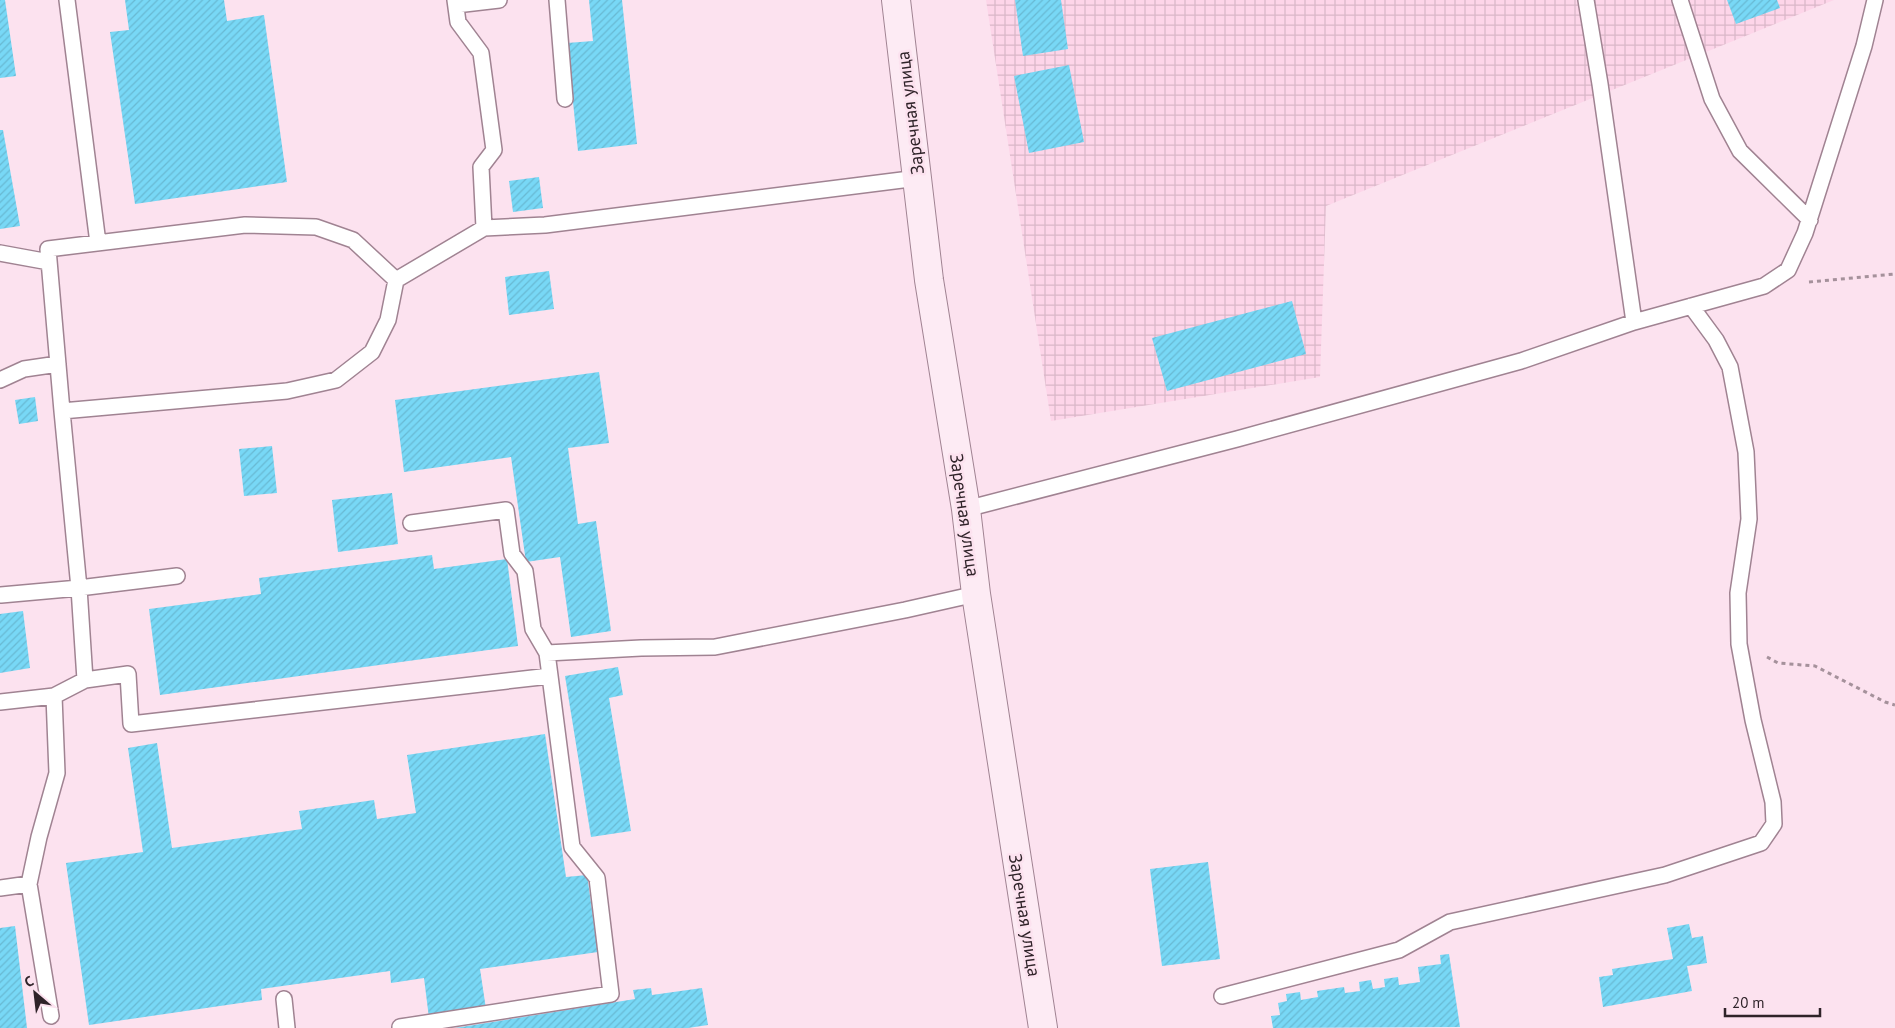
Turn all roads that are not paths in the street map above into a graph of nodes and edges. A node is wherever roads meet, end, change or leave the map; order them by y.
1 (67, 0) edge
2 (499, 0) edge
3 (557, 0) edge
4 (896, 0) edge
5 (1586, 0) edge
6 (1680, 0) edge
7 (1875, 0) edge
8 (455, 3) edge
9 (565, 99) dead end
10 (918, 178) junction
11 (1810, 220) junction
12 (484, 228) junction
13 (98, 243) junction
14 (0, 253) edge
15 (49, 262) junction
16 (396, 280) junction
17 (1691, 306) junction
18 (1634, 322) junction
19 (58, 364) junction
20 (0, 380) edge
21 (62, 411) junction
22 (966, 509) junction
23 (411, 523) dead end
24 (177, 576) dead end
25 (79, 588) junction
26 (976, 594) junction
27 (1, 596) edge
28 (548, 653) junction
29 (550, 676) junction
30 (85, 680) junction
31 (54, 696) junction
32 (0, 702) edge
33 (29, 884) junction
34 (0, 888) edge
35 (1222, 996) dead end
36 (284, 999) dead end
37 (52, 1016) dead end
38 (400, 1027) dead end
39 (287, 1028) edge
40 (1043, 1028) edge

1 - 13 lane
2 - 8 lane
3 - 9 lane
4 - 10 street, Заречная улица
5 - 18 lane
6 - 11 lane
7 - 11 lane
8 - 12 lane
10 - 12 lane
10 - 22 street, Заречная улица
11 - 17 lane
12 - 16 lane
13 - 15 lane
13 - 16 lane
14 - 15 lane
15 - 19 lane
16 - 21 lane
17 - 18 lane
17 - 35 lane
18 - 22 lane
19 - 20 lane
19 - 21 lane
21 - 25 lane
22 - 26 street, Заречная улица
23 - 28 lane
24 - 25 lane
25 - 27 lane
25 - 30 lane
26 - 28 lane
26 - 40 street, Заречная улица
28 - 29 lane
29 - 30 lane
29 - 38 lane
30 - 31 lane
31 - 32 lane
31 - 33 lane
33 - 34 lane
33 - 37 lane
36 - 39 lane

